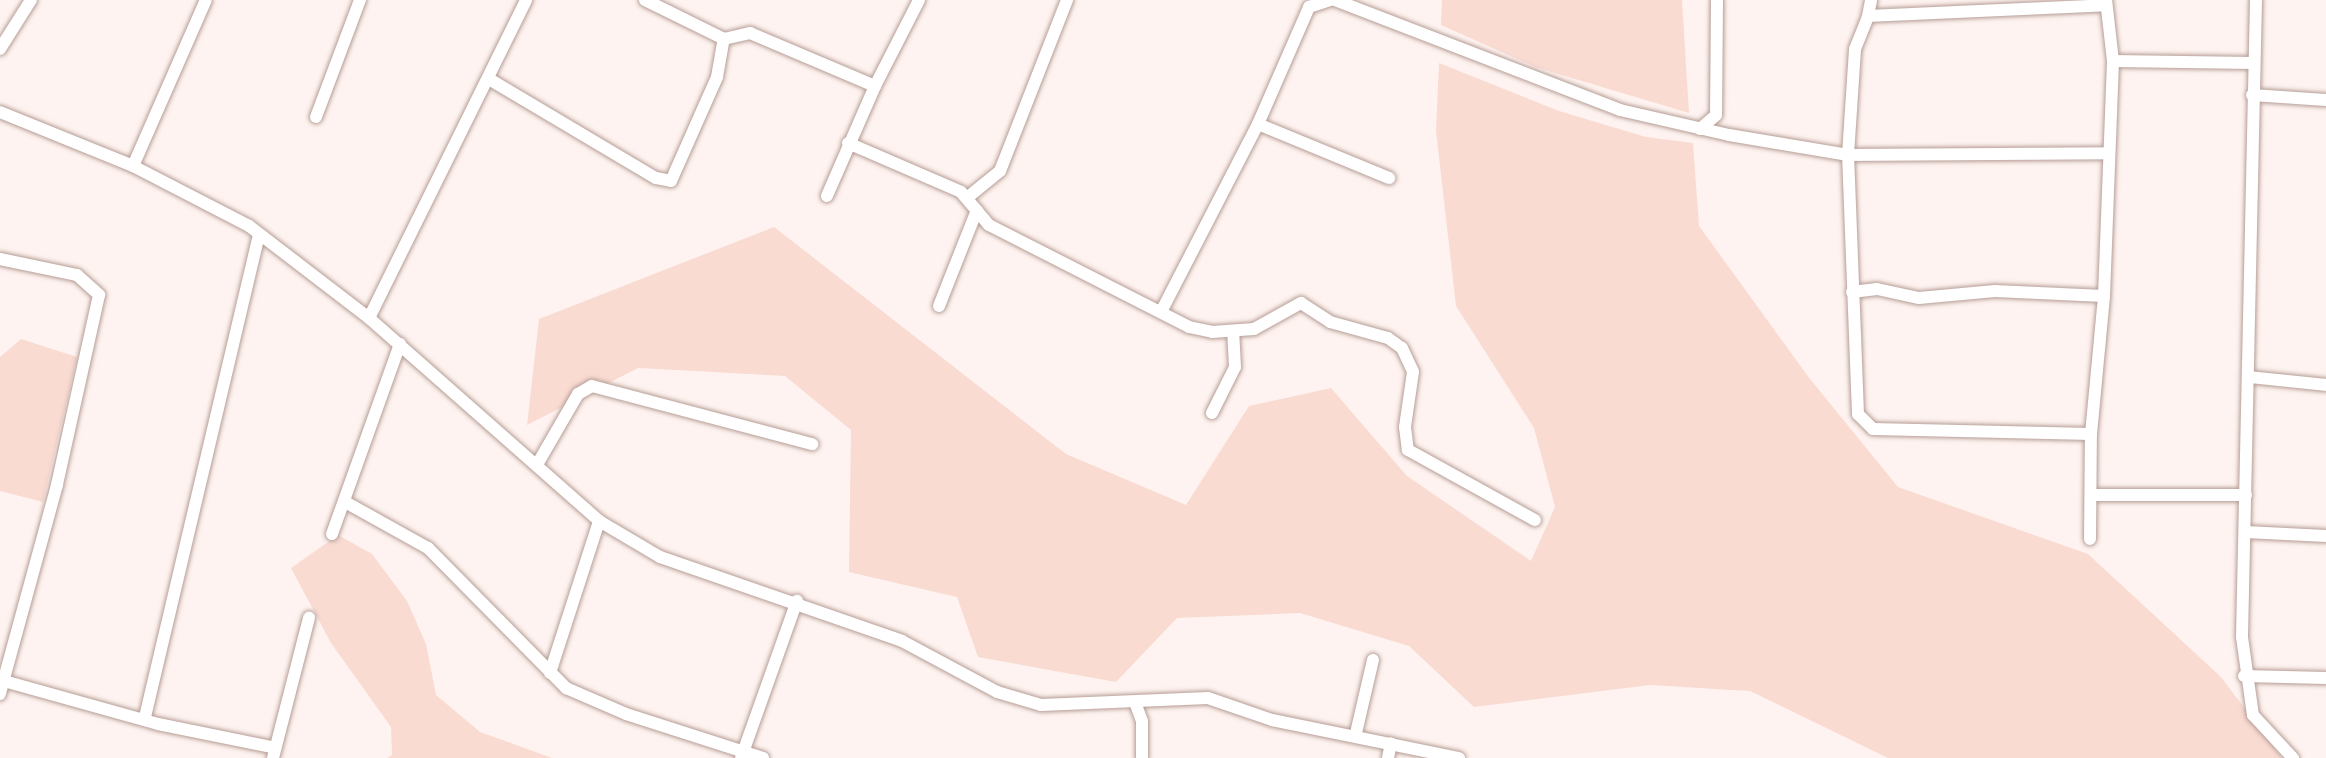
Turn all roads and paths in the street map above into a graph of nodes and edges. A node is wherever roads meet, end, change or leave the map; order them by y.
1 (31, 0) edge
2 (206, 0) edge
3 (360, 0) edge
4 (526, 0) edge
5 (645, 0) edge
6 (919, 0) edge
7 (1067, 0) edge
8 (1333, 0) edge
9 (1717, 0) edge
10 (1871, 0) edge
11 (2256, 0) edge
12 (2106, 2) edge
13 (1868, 16) junction
14 (724, 39) junction
15 (0, 49) edge
16 (2113, 61) junction
17 (2254, 63) junction
18 (489, 79) junction
19 (875, 86) junction
20 (2252, 94) junction
21 (2326, 100) edge
22 (0, 112) edge
23 (316, 117) dead end
24 (1258, 124) junction
25 (1700, 129) junction
26 (848, 143) junction
27 (2108, 153) junction
28 (1848, 155) junction
29 (133, 166) junction
30 (1389, 178) dead end
31 (827, 196) dead end
32 (968, 197) junction
33 (977, 209) junction
34 (259, 234) junction
35 (0, 259) edge
36 (1852, 292) junction
37 (2104, 296) junction
38 (939, 306) dead end
39 (1162, 310) junction
40 (369, 318) junction
41 (1233, 332) junction
42 (400, 344) junction
43 (2249, 377) junction
44 (2326, 385) edge
45 (1212, 413) dead end
46 (2091, 434) junction
47 (812, 444) dead end
48 (538, 463) junction
49 (2091, 495) junction
50 (2246, 495) junction
51 (347, 503) junction
52 (1535, 520) dead end
53 (599, 521) junction
54 (2246, 532) junction
55 (332, 534) dead end
56 (2326, 536) edge
57 (2091, 540) dead end
58 (797, 601) junction
59 (309, 618) dead end
60 (1373, 660) dead end
61 (550, 673) junction
62 (2244, 676) junction
63 (2326, 678) edge
64 (4, 681) junction
65 (0, 694) edge
66 (1135, 702) junction
67 (145, 717) junction
68 (1356, 733) junction
69 (1391, 743) junction
70 (272, 752) edge
71 (742, 754) edge
72 (763, 758) edge
73 (1142, 758) edge
74 (1388, 758) edge
75 (1459, 758) edge
76 (2293, 758) edge

1 - 15 street
2 - 29 street
3 - 23 street
4 - 18 street
5 - 14 street
6 - 19 street
7 - 32 street
8 - 24 street
8 - 25 street
9 - 25 street
10 - 13 street
11 - 17 street
12 - 13 street
12 - 16 street
13 - 28 street
14 - 18 street
14 - 19 street
16 - 17 street
16 - 27 street
17 - 20 street
18 - 40 street
19 - 26 street
20 - 21 street
20 - 43 street
22 - 29 street
24 - 30 street
24 - 39 street
25 - 28 street
26 - 31 street
26 - 32 street
27 - 28 street
27 - 37 street
28 - 36 street
29 - 34 street
32 - 33 street
33 - 38 street
33 - 39 street
34 - 40 street
34 - 67 street
35 - 64 street
36 - 37 street
36 - 46 street
37 - 46 street
39 - 41 street
40 - 42 street
41 - 45 street
41 - 52 street
42 - 48 street
42 - 51 street
43 - 44 street
43 - 50 street
46 - 49 street
47 - 48 street
48 - 53 street
49 - 50 street
49 - 57 street
50 - 54 street
51 - 55 street
51 - 61 street
53 - 58 street
53 - 61 street
54 - 56 street
54 - 62 street
58 - 66 street
58 - 71 street
59 - 70 street
60 - 68 street
61 - 71 street
62 - 63 street
62 - 76 street
64 - 65 street
64 - 67 street
66 - 68 street
66 - 73 street
67 - 70 street
68 - 69 street
69 - 74 street
69 - 75 street
71 - 72 street

